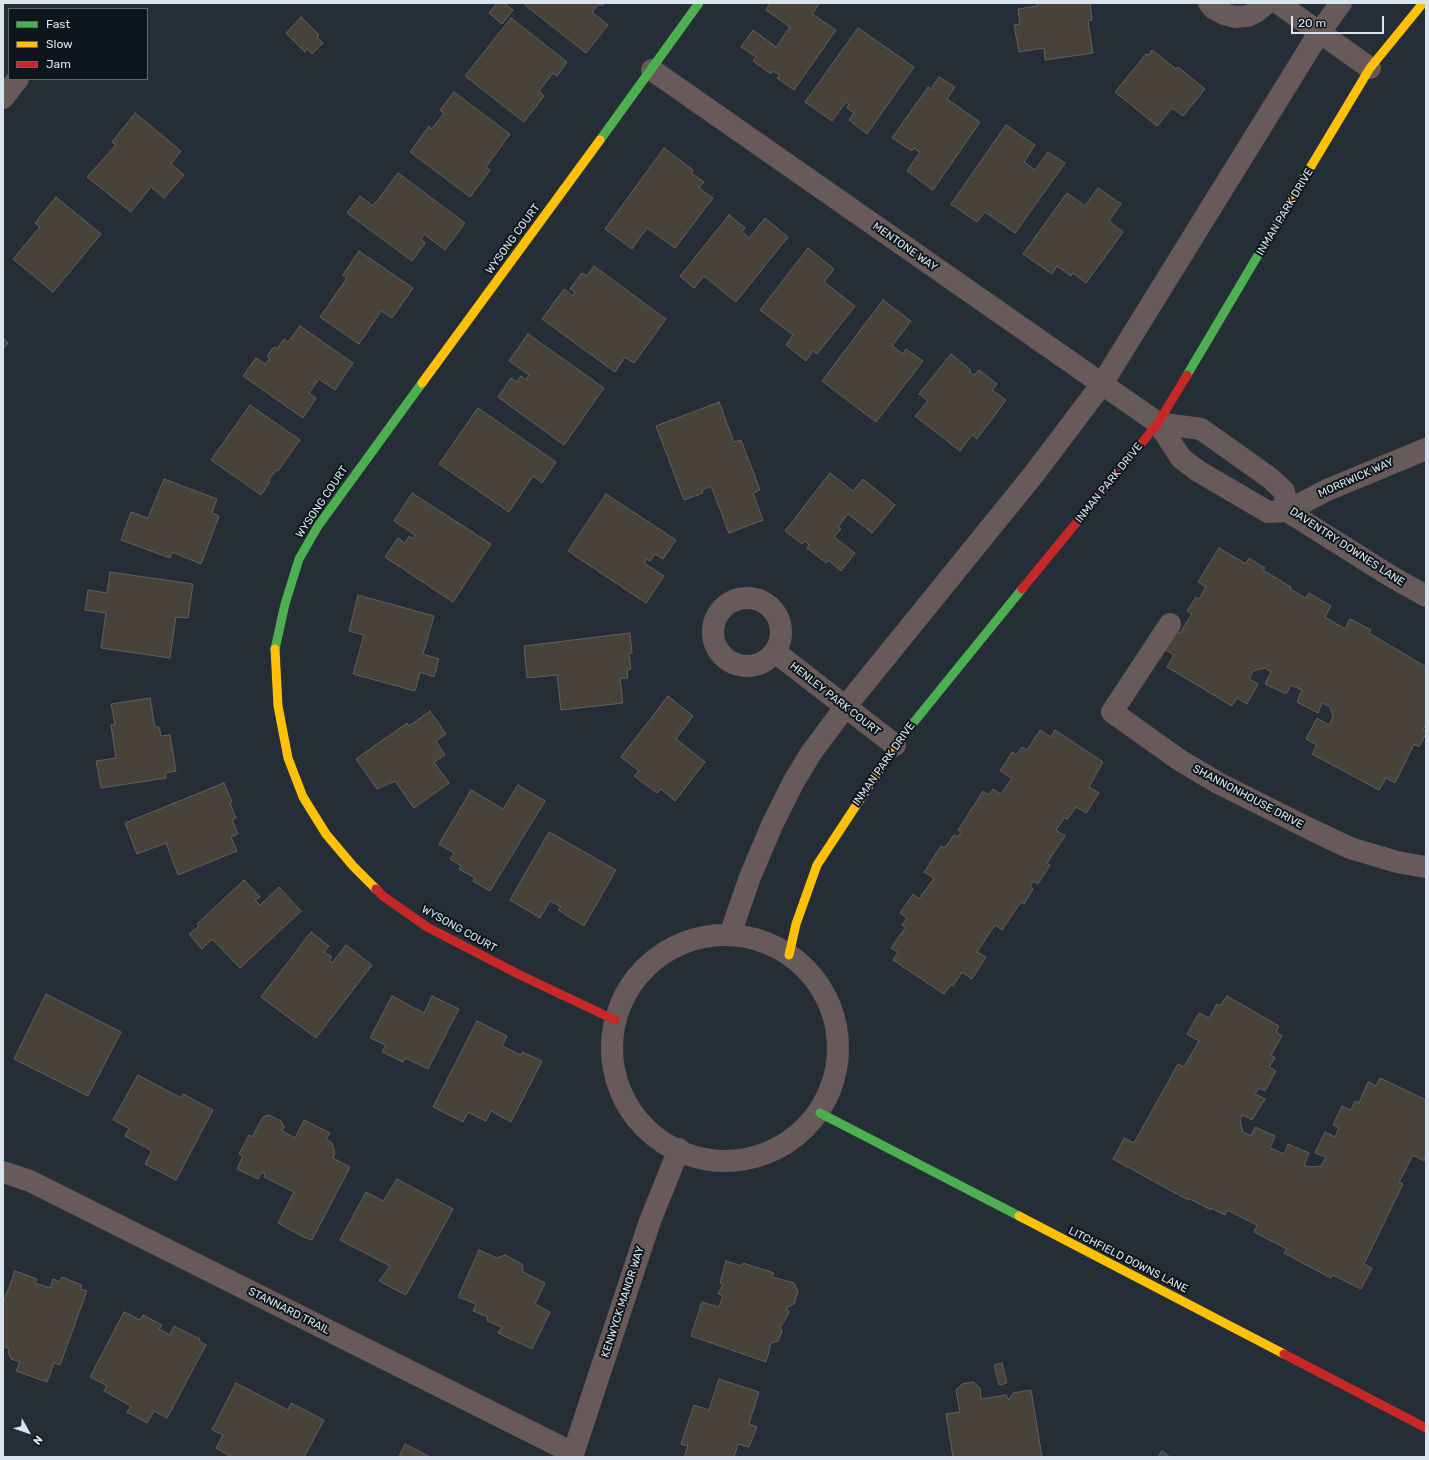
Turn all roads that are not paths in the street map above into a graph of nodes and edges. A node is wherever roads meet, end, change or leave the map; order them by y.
1 (699, 3) edge
2 (1209, 3) edge
3 (1267, 3) edge
4 (1278, 3) edge
5 (1341, 3) edge
6 (1423, 3) edge
7 (1319, 33) junction
8 (1370, 68) junction
9 (652, 70) junction
10 (17, 80) edge
11 (3, 98) edge
12 (1102, 384) junction
13 (1158, 423) junction
14 (1426, 449) edge
15 (1287, 511) junction
16 (1426, 596) edge
17 (1170, 624) dead end
18 (775, 652) dead end
19 (846, 706) junction
20 (895, 745) junction
21 (1426, 867) edge
22 (731, 932) junction
23 (789, 955) junction
24 (615, 1020) junction
25 (820, 1113) junction
26 (679, 1149) junction
27 (3, 1172) edge
28 (1426, 1428) edge
29 (573, 1455) edge

1 - 9 street, WYSONG COURT
2 - 3 street
4 - 7 street
5 - 7 street
6 - 8 street, INMAN PARK DRIVE
7 - 8 street
7 - 12 street
8 - 13 street, INMAN PARK DRIVE
9 - 12 street, MENTONE WAY
9 - 24 street, WYSONG COURT
10 - 11 street
12 - 13 street, MENTONE WAY
12 - 19 street
13 - 15 street
13 - 15 street, DAVENTRY DOWNES LANE
13 - 20 street, INMAN PARK DRIVE
14 - 15 street, MORRWICK WAY
15 - 16 street, DAVENTRY DOWNES LANE
17 - 21 street, SHANNONHOUSE DRIVE
18 - 19 street, HENLEY PARK COURT
19 - 20 street, HENLEY PARK COURT
19 - 22 street
20 - 23 street, INMAN PARK DRIVE
22 - 23 street
22 - 24 street
23 - 25 street
24 - 26 street
25 - 26 street
25 - 28 street, LITCHFIELD DOWNS LANE
26 - 29 street, KENWYCK MANOR WAY
27 - 29 street, STANNARD TRAIL

